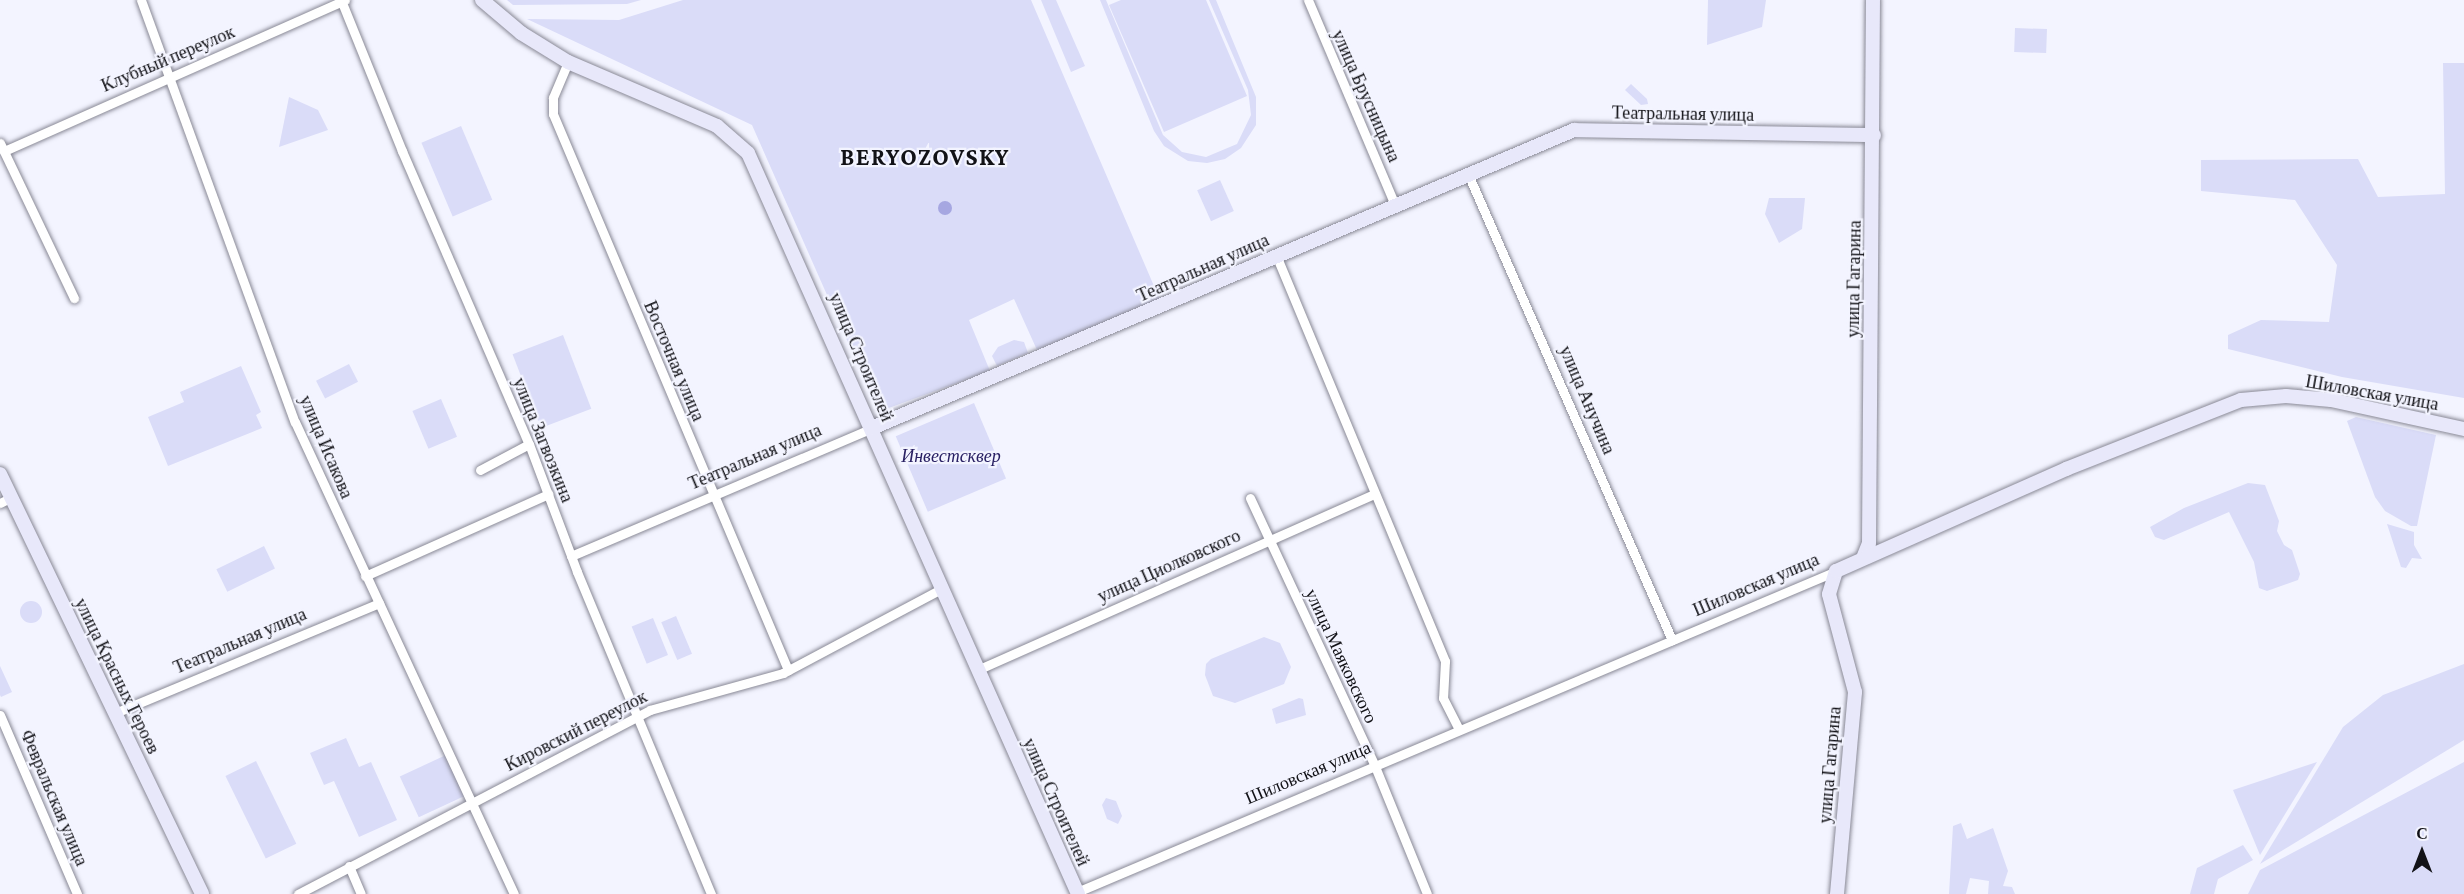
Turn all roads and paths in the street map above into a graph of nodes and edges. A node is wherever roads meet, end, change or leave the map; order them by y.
1 (141, 0) edge
2 (482, 0) edge
3 (1308, 0) edge
4 (1873, 0) edge
5 (343, 1) edge
6 (568, 62) junction
7 (168, 75) junction
8 (1874, 135) junction
9 (2, 147) edge
10 (1468, 174) junction
11 (1395, 205) junction
12 (1276, 255) junction
13 (74, 298) dead end
14 (872, 428) junction
15 (2464, 429) edge
16 (529, 444) junction
17 (480, 471) dead end
18 (0, 474) edge
19 (548, 494) junction
20 (1375, 494) junction
21 (713, 495) junction
22 (1250, 498) dead end
23 (5, 500) edge
24 (1268, 540) junction
25 (571, 556) junction
26 (1863, 558) junction
27 (1836, 571) junction
28 (365, 576) junction
29 (941, 589) junction
30 (379, 603) junction
31 (1672, 640) junction
32 (977, 669) junction
33 (788, 670) junction
34 (115, 713) junction
35 (0, 715) edge
36 (636, 717) junction
37 (1459, 729) junction
38 (1374, 764) junction
39 (472, 802) junction
40 (349, 866) junction
41 (1077, 893) edge
42 (77, 894) edge
43 (201, 894) edge
44 (298, 894) edge
45 (361, 894) edge
46 (514, 894) edge
47 (711, 894) edge
48 (1427, 894) edge
49 (1837, 894) edge

1 - 7 street, улица Исакова
2 - 6 street, улица Строителей
3 - 11 street, улица Брусницына
4 - 8 street, улица Гагарина
5 - 7 street, Клубный переулок
5 - 16 street, улица Загвозкина
6 - 14 street, улица Строителей
6 - 21 street, Восточная улица
7 - 9 street, Клубный переулок
7 - 28 street, улица Исакова
8 - 10 street, Театральная улица
8 - 26 street, улица Гагарина
9 - 13 street
10 - 11 street, Театральная улица
10 - 31 street, улица Анучина
11 - 12 street, Театральная улица
12 - 14 street, Театральная улица
12 - 20 street
14 - 21 street, Театральная улица
14 - 29 street, улица Строителей
15 - 26 street, Шиловская улица
16 - 17 street
16 - 19 street, улица Загвозкина
18 - 23 street, улица Красных Героев
19 - 25 street, улица Загвозкина
19 - 28 street
20 - 24 street, улица Циолковского
20 - 37 street
21 - 25 street, Театральная улица
21 - 33 street, Восточная улица
22 - 24 street, улица Маяковского
23 - 34 street, улица Красных Героев
24 - 32 street, улица Циолковского
24 - 38 street, улица Маяковского
25 - 36 street, улица Загвозкина
26 - 27 street, Шиловская улица
27 - 31 street, Шиловская улица
27 - 49 street, улица Гагарина
28 - 30 street, улица Исакова
29 - 32 street, улица Строителей
29 - 33 street, Кировский переулок
30 - 34 street, Театральная улица
30 - 39 street, улица Исакова
31 - 37 street, Шиловская улица
32 - 41 street, улица Строителей
33 - 36 street, Кировский переулок
34 - 43 street, улица Красных Героев
35 - 42 street, Февральская улица
36 - 39 street, Кировский переулок
36 - 47 street, улица Загвозкина
37 - 38 street, Шиловская улица
38 - 41 street, Шиловская улица
38 - 48 street, улица Маяковского
39 - 40 street, Кировский переулок
39 - 46 street, улица Исакова
40 - 44 street, Кировский переулок
40 - 45 street

